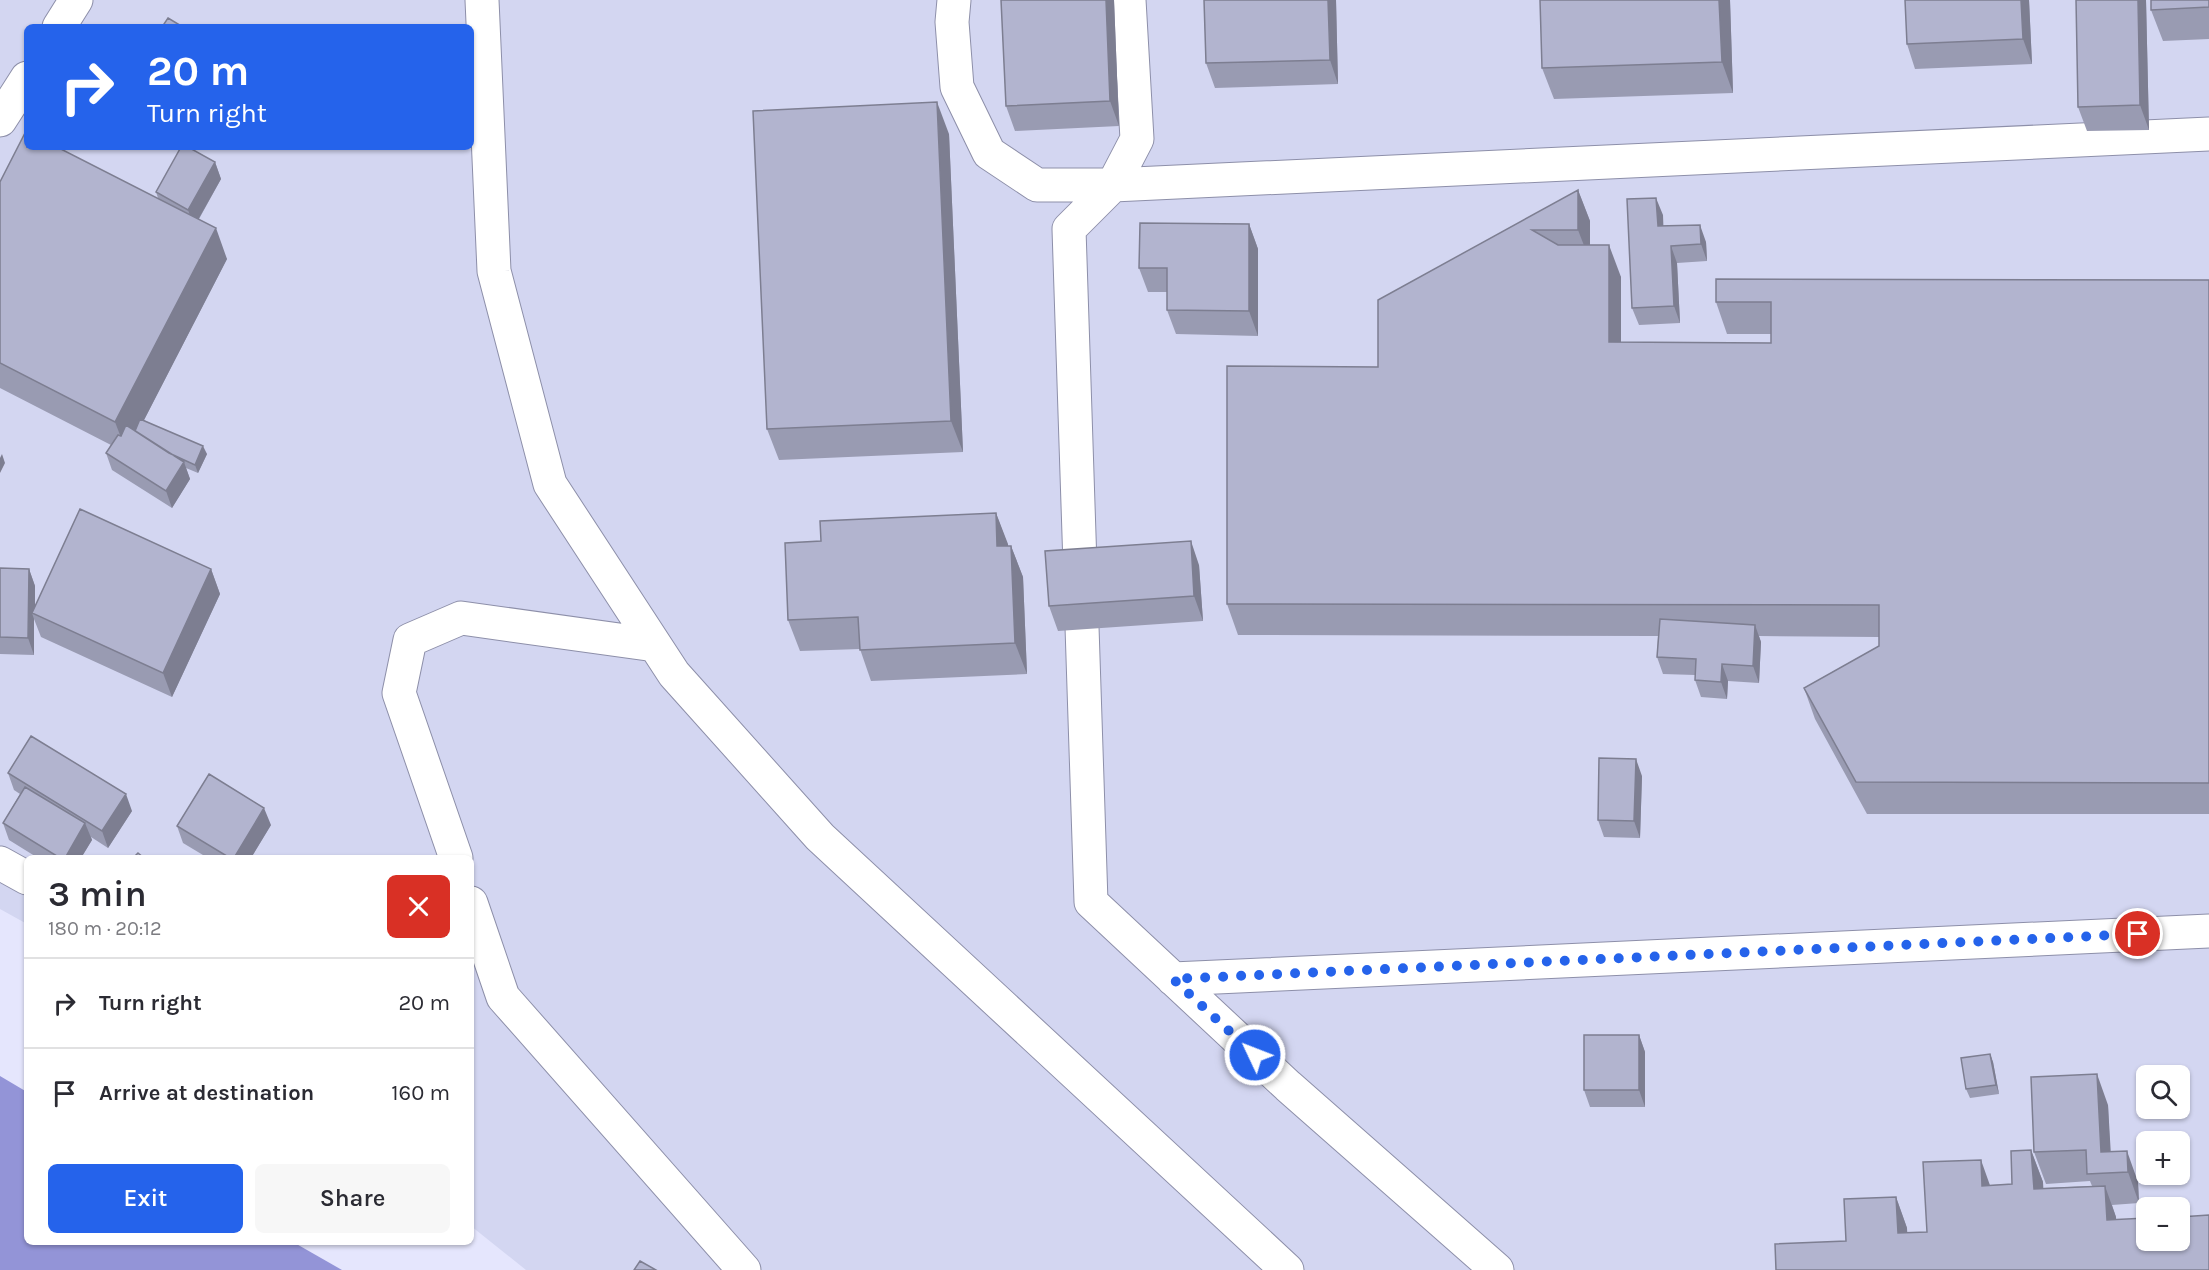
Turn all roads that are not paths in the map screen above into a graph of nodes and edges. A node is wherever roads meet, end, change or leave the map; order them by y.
1 (76, 0) edge
2 (482, 0) edge
3 (954, 0) edge
4 (1129, 0) edge
5 (61, 24) edge
6 (24, 83) edge
7 (0, 120) edge
8 (2209, 135) edge
9 (1113, 185) junction
10 (655, 645) junction
11 (455, 855) edge
12 (0, 863) edge
13 (24, 876) edge
14 (474, 912) edge
15 (2209, 931) edge
16 (1173, 979) junction
17 (744, 1270) edge
18 (1287, 1270) edge
19 (1497, 1270) edge

1 - 5 lane
2 - 10 lane
3 - 9 lane
4 - 9 lane
6 - 7 lane
8 - 9 lane
9 - 16 lane
10 - 11 lane
10 - 18 lane
12 - 13 lane
14 - 17 lane
15 - 16 lane
16 - 19 lane

